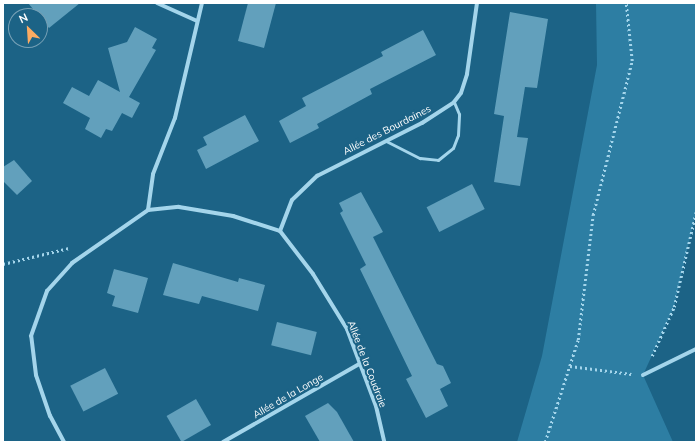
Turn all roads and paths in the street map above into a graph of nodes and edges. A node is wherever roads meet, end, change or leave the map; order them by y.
1 (157, 3) edge
2 (202, 3) edge
3 (477, 3) edge
4 (626, 3) edge
5 (197, 21) junction
6 (454, 102) junction
7 (384, 141) junction
8 (148, 210) junction
9 (696, 212) edge
10 (280, 231) junction
11 (73, 247) dead end
12 (3, 264) edge
13 (696, 349) edge
14 (361, 363) junction
15 (570, 366) junction
16 (643, 375) junction
17 (64, 442) edge
18 (223, 442) edge
19 (384, 442) edge
20 (545, 442) edge

1 - 5 street
2 - 5 street
3 - 6 street, Allée des Bourdaines
4 - 15 path
5 - 8 street
6 - 7 street, Allée des Bourdaines
6 - 7 lane
7 - 10 street, Allée des Bourdaines
8 - 10 street
8 - 17 street
9 - 16 path
10 - 14 street, Allée de la Coudraie
11 - 12 path
13 - 16 street
14 - 18 street, Allée de la Longe
14 - 19 street, Allée de la Coudraie
15 - 16 path
15 - 20 path

